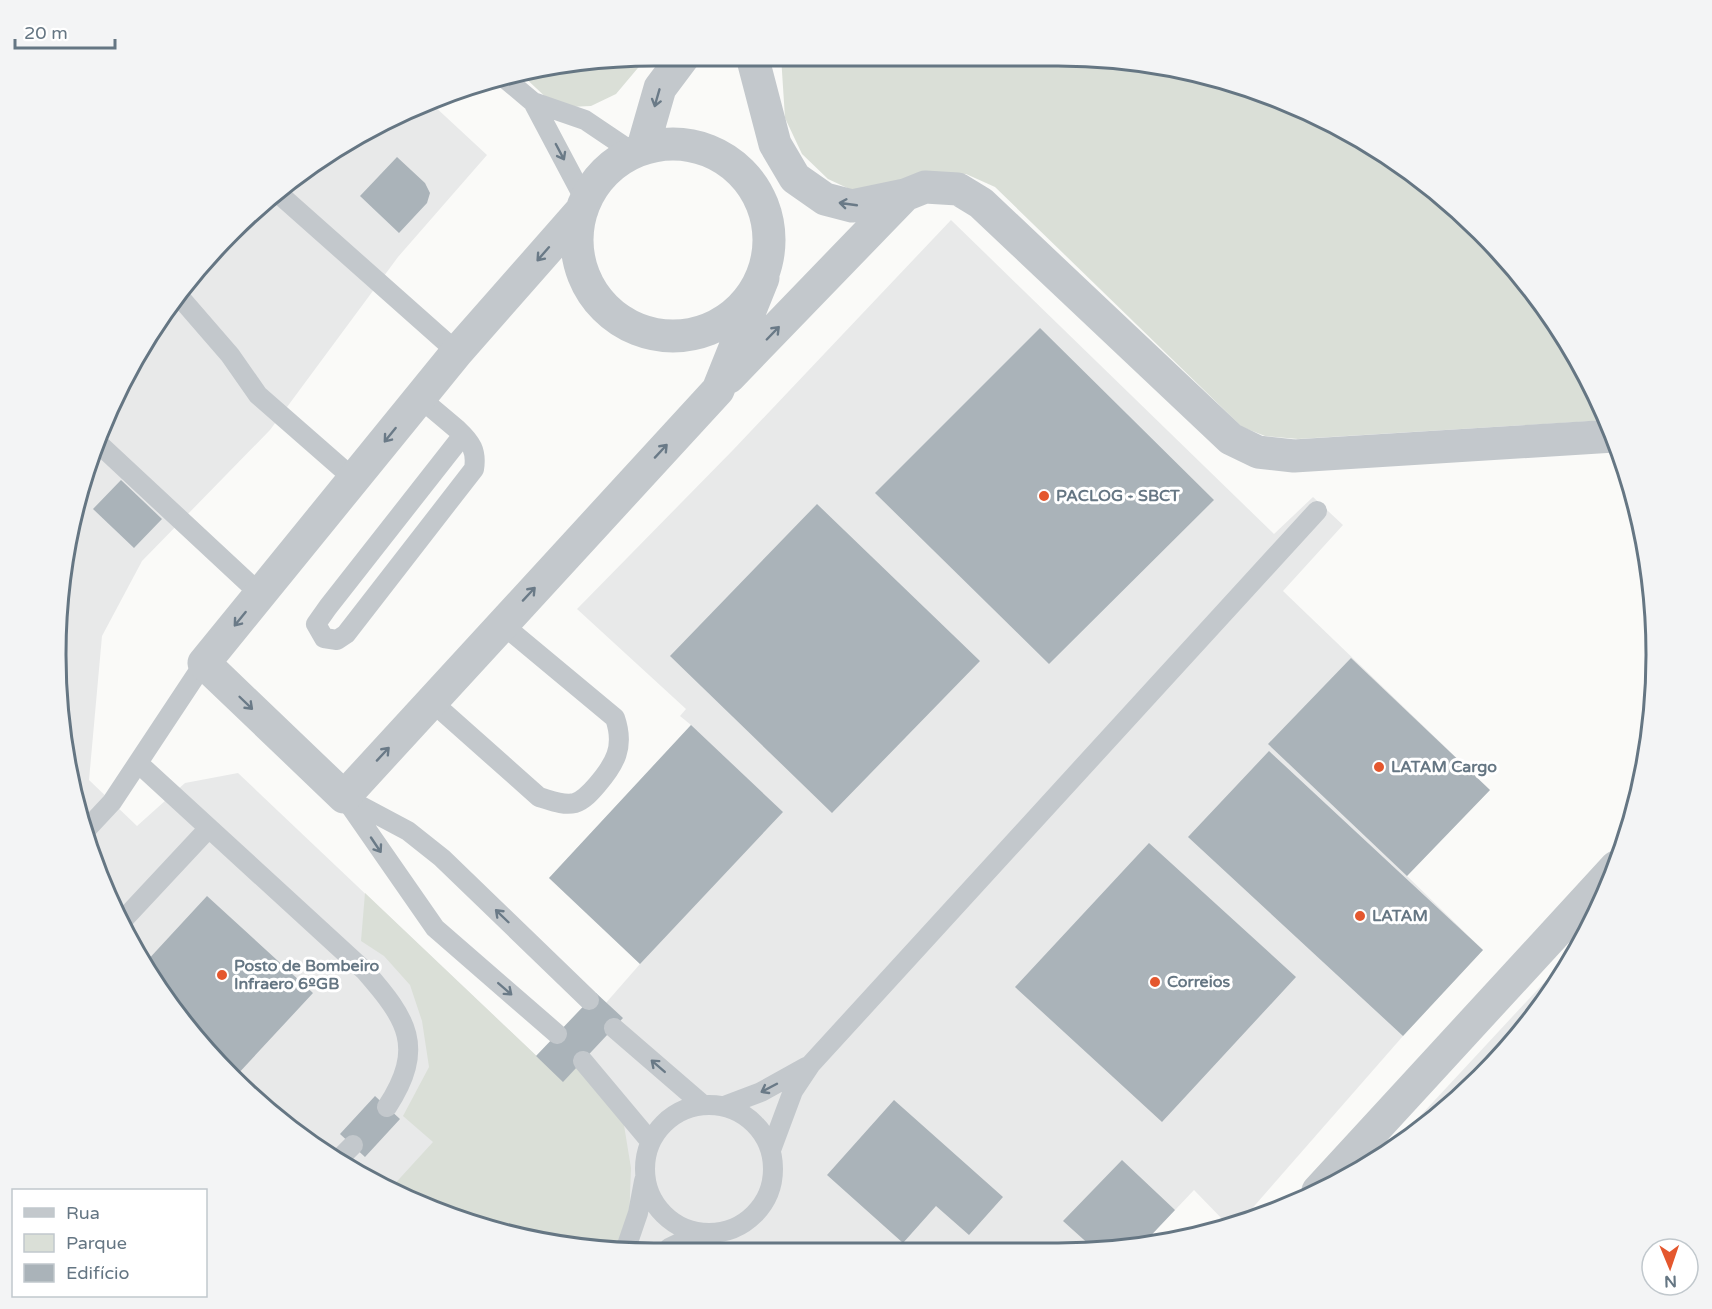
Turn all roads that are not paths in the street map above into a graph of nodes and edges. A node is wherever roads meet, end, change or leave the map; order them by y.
1 (676, 66) edge
2 (751, 66) edge
3 (755, 66) edge
4 (511, 84) edge
5 (533, 102) junction
6 (637, 149) junction
7 (757, 193) junction
8 (905, 195) junction
9 (283, 198) edge
10 (584, 206) junction
11 (763, 278) junction
12 (184, 302) edge
13 (457, 352) junction
14 (718, 390) junction
15 (420, 398) junction
16 (463, 435) junction
17 (1604, 437) edge
18 (104, 448) edge
19 (354, 479) junction
20 (1317, 511) dead end
21 (260, 594) junction
22 (502, 624) junction
23 (204, 663) junction
24 (431, 701) junction
25 (138, 763) junction
26 (344, 797) junction
27 (91, 824) edge
28 (208, 829) junction
29 (1598, 887) edge
30 (127, 915) edge
31 (589, 1000) dead end
32 (614, 1028) dead end
33 (557, 1034) dead end
34 (583, 1062) dead end
35 (811, 1064) junction
36 (702, 1104) junction
37 (724, 1106) junction
38 (387, 1107) dead end
39 (650, 1141) junction
40 (353, 1146) dead end
41 (771, 1150) junction
42 (344, 1154) edge
43 (1334, 1173) edge
44 (644, 1181) junction
45 (700, 1233) junction
46 (628, 1242) edge
47 (679, 1243) edge

1 -> 6 street
2 - 7 street
8 -> 3 street
4 - 5 lane
5 - 6 lane
5 -> 10 lane
6 - 7 street
6 - 10 street
7 - 11 street
14 -> 8 street
8 - 17 street
9 - 13 lane
10 - 11 street
10 -> 13 street
11 - 14 street
12 - 19 lane
13 - 15 street
22 -> 14 street
15 - 16 lane
15 -> 19 street
16 - 16 lane
18 - 21 lane
19 - 21 street
20 - 35 lane
21 -> 23 street
22 - 24 street
22 - 24 lane
23 - 25 lane
23 -> 26 street
26 -> 24 street
25 - 27 lane
25 - 28 lane
31 -> 26 lane
26 -> 33 lane
28 - 30 lane
28 - 38 lane
29 - 43 street
36 -> 32 lane
34 - 39 lane
35 -> 37 lane
35 - 41 lane
36 - 37 lane
36 - 39 lane
37 - 41 lane
39 - 44 lane
40 - 42 lane
41 - 45 lane
44 - 45 lane
44 - 46 lane
45 - 47 lane

